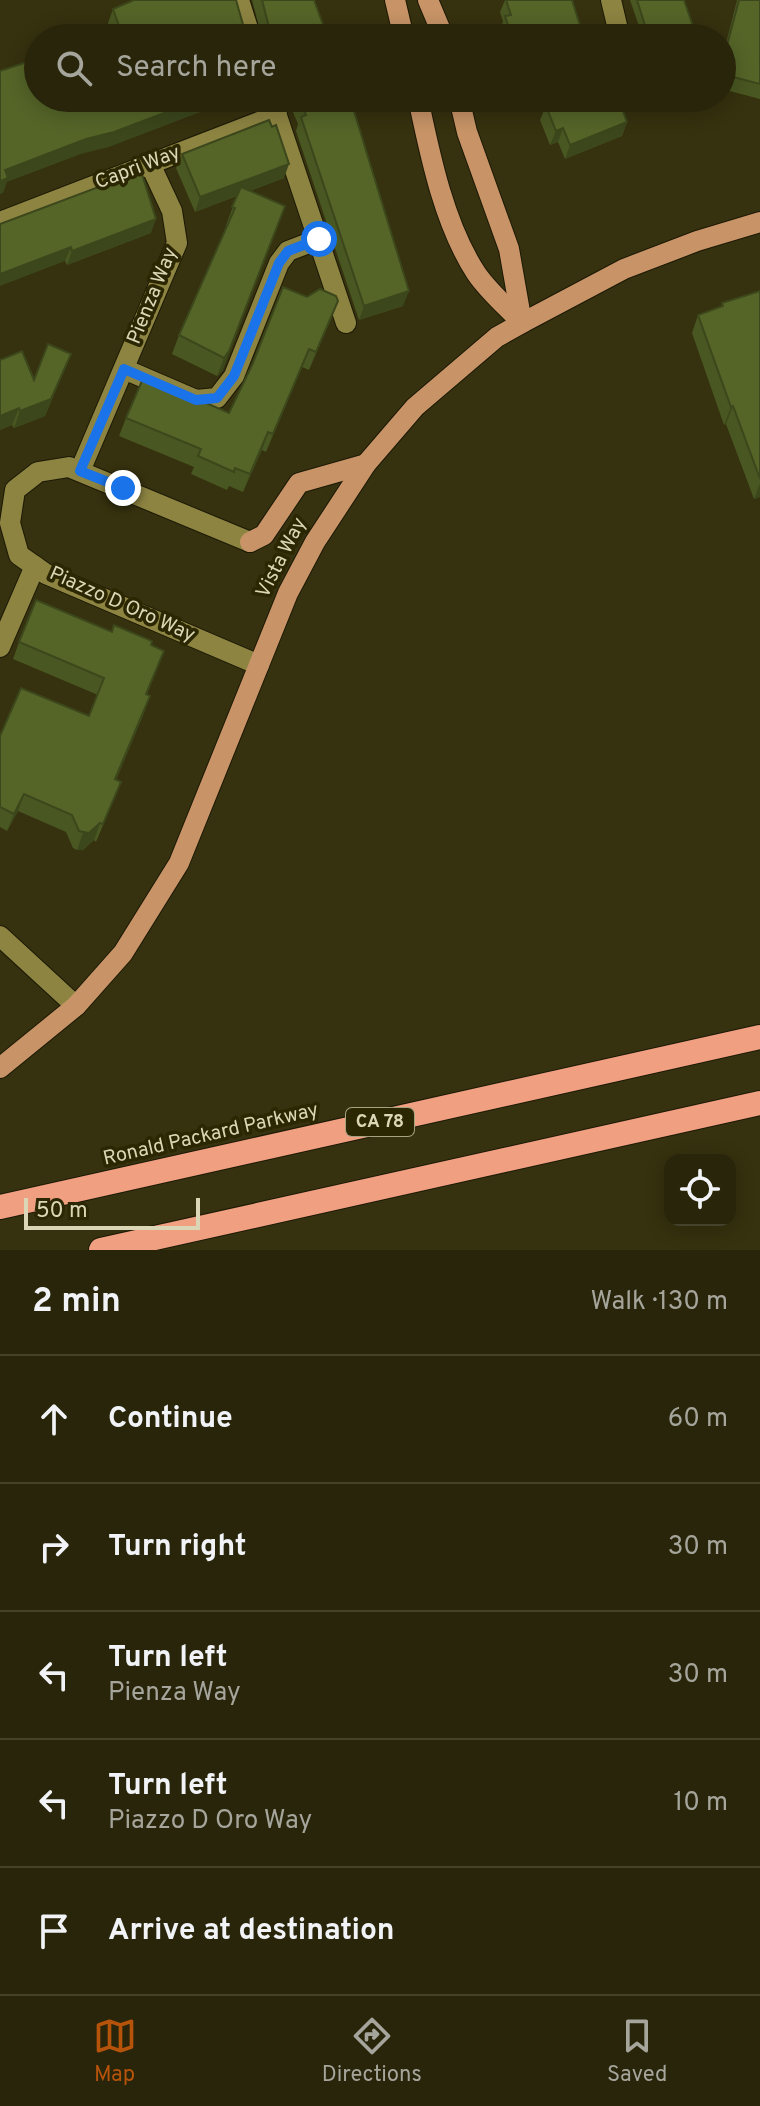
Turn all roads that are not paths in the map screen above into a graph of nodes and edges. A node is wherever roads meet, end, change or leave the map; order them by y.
1 (239, 0) edge
2 (395, 0) edge
3 (428, 0) edge
4 (439, 0) edge
5 (611, 0) edge
6 (247, 24) edge
7 (401, 24) edge
8 (439, 24) edge
9 (443, 24) edge
10 (617, 24) edge
11 (261, 112) edge
12 (276, 112) edge
13 (421, 112) edge
14 (462, 112) edge
15 (150, 164) junction
16 (0, 222) edge
17 (760, 222) edge
18 (319, 239) junction
19 (346, 323) dead end
20 (522, 323) junction
21 (124, 369) junction
22 (366, 464) junction
23 (80, 471) junction
24 (250, 542) joint
25 (35, 566) junction
26 (0, 647) edge
27 (259, 665) junction
28 (0, 936) edge
29 (76, 1006) junction
30 (760, 1037) edge
31 (0, 1068) edge
32 (760, 1103) edge
33 (0, 1207) edge
34 (101, 1250) edge

1 - 6 street
2 - 7 main road
3 - 8 main road
4 - 9 main road
5 - 10 street
11 - 15 street, Capri Way
12 - 18 street
13 - 20 main road
14 - 20 main road
15 - 16 street, Capri Way
15 - 21 street, Pienza Way
17 - 20 main road, Vista Way
18 - 19 street
18 - 21 street
20 - 22 main road, Vista Way
21 - 23 street, Pienza Way
22 - 24 main road
22 - 27 main road, Vista Way
23 - 24 street, Piazzo D Oro Way
23 - 25 street, Piazzo D Oro Way
25 - 26 street
25 - 27 street, Piazzo D Oro Way
27 - 29 main road, Vista Way
28 - 29 street
29 - 31 main road, Vista Way
30 - 33 highway, Ronald Packard Parkway / CA 78
32 - 34 highway

